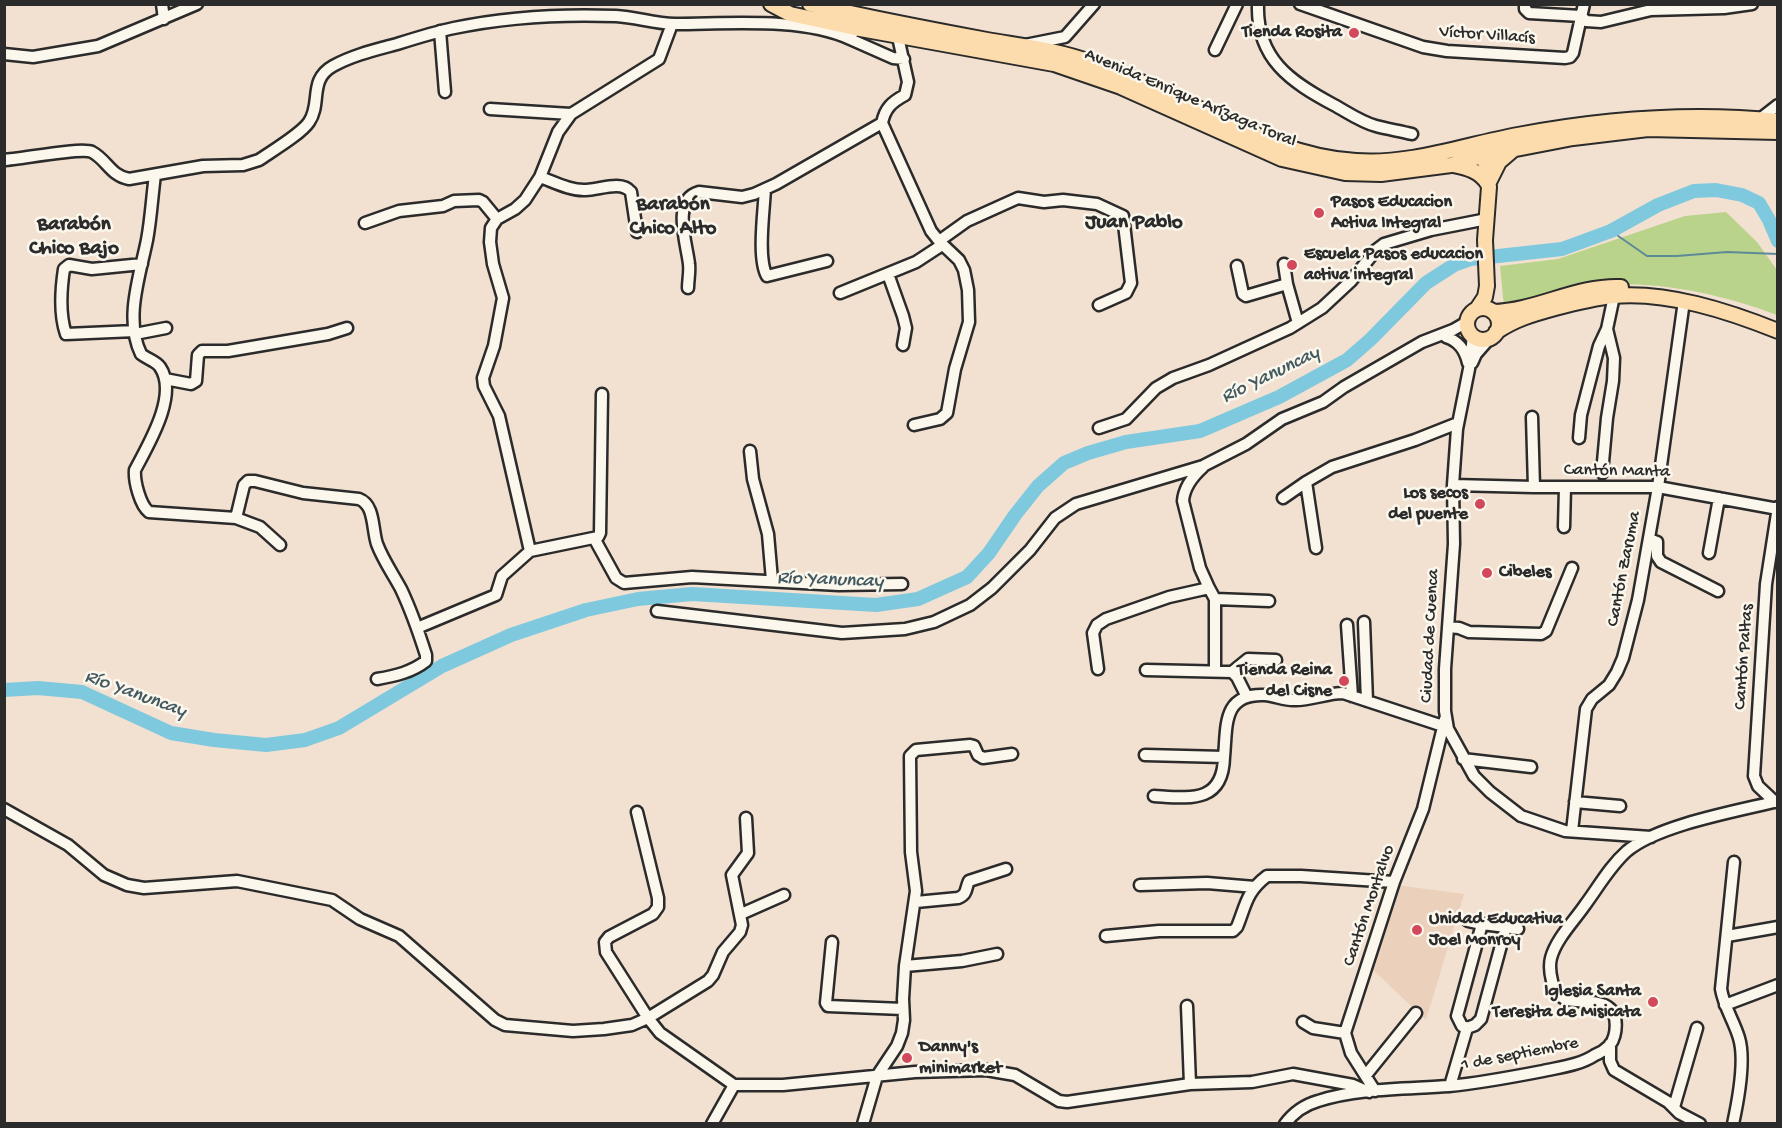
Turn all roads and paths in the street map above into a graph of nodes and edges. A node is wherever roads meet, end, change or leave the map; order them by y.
1 (162, 4) edge
2 (197, 4) edge
3 (771, 4) edge
4 (810, 4) edge
5 (1094, 4) edge
6 (1237, 4) edge
7 (1258, 4) edge
8 (1300, 4) edge
9 (1525, 4) edge
10 (1584, 4) edge
11 (1752, 4) edge
12 (1326, 9) edge
13 (1581, 16) junction
14 (164, 19) junction
15 (672, 24) junction
16 (855, 28) junction
17 (440, 31) junction
18 (898, 37) junction
19 (1020, 46) junction
20 (1215, 50) dead end
21 (4, 54) edge
22 (904, 59) junction
23 (445, 92) dead end
24 (1778, 105) edge
25 (490, 109) dead end
26 (571, 114) junction
27 (1760, 119) junction
28 (1778, 121) edge
29 (882, 123) junction
30 (1778, 132) edge
31 (1412, 134) dead end
32 (1484, 149) junction
33 (1514, 149) junction
34 (4, 160) edge
35 (1451, 165) junction
36 (155, 176) junction
37 (540, 177) junction
38 (1488, 184) junction
39 (765, 189) junction
40 (497, 219) junction
41 (1487, 219) junction
42 (365, 223) dead end
43 (637, 232) dead end
44 (941, 243) junction
45 (827, 261) dead end
46 (142, 264) junction
47 (1284, 264) dead end
48 (1237, 266) dead end
49 (888, 274) junction
50 (1287, 284) junction
51 (688, 288) dead end
52 (840, 293) dead end
53 (1614, 296) junction
54 (1684, 301) junction
55 (1099, 305) dead end
56 (1487, 311) junction
57 (1778, 321) edge
58 (1298, 323) junction
59 (166, 328) dead end
60 (347, 328) dead end
61 (1607, 329) junction
62 (1470, 331) junction
63 (1778, 331) edge
64 (135, 333) junction
65 (1493, 335) junction
66 (1441, 338) junction
67 (903, 345) dead end
68 (1469, 369) junction
69 (165, 380) junction
70 (602, 394) dead end
71 (1532, 417) dead end
72 (1458, 423) junction
73 (914, 425) dead end
74 (1100, 428) dead end
75 (1579, 438) dead end
76 (750, 451) dead end
77 (1203, 466) junction
78 (1602, 473) dead end
79 (1306, 482) junction
80 (1453, 485) junction
81 (1534, 487) junction
82 (1565, 487) junction
83 (1658, 487) junction
84 (1283, 498) dead end
85 (1719, 498) junction
86 (1777, 508) edge
87 (236, 518) junction
88 (1564, 527) dead end
89 (594, 538) junction
90 (1649, 539) junction
91 (280, 545) dead end
92 (1316, 548) dead end
93 (530, 551) junction
94 (1709, 553) dead end
95 (1572, 568) dead end
96 (772, 580) junction
97 (902, 584) dead end
98 (1209, 588) junction
99 (1718, 591) dead end
100 (1215, 599) junction
101 (1269, 601) dead end
102 (657, 611) dead end
103 (1366, 623) dead end
104 (1347, 625) dead end
105 (1448, 627) junction
106 (417, 628) junction
107 (1276, 660) dead end
108 (1098, 669) dead end
109 (1146, 670) dead end
110 (1215, 671) junction
111 (1232, 672) junction
112 (376, 680) dead end
113 (1352, 696) junction
114 (1247, 697) junction
115 (1369, 702) junction
116 (1444, 722) junction
117 (1012, 754) dead end
118 (1145, 755) dead end
119 (1224, 757) junction
120 (1463, 759) junction
121 (1531, 767) dead end
122 (1154, 796) dead end
123 (1776, 801) edge
124 (1575, 802) junction
125 (1620, 806) dead end
126 (4, 809) edge
127 (637, 812) dead end
128 (746, 818) dead end
129 (1572, 831) junction
130 (1616, 834) junction
131 (1652, 837) junction
132 (1623, 855) junction
133 (1734, 862) dead end
134 (1006, 870) dead end
135 (1394, 882) junction
136 (1140, 885) dead end
137 (1255, 888) junction
138 (784, 895) dead end
139 (916, 902) junction
140 (741, 914) junction
141 (1468, 921) dead end
142 (1482, 924) junction
143 (1506, 927) junction
144 (1778, 927) edge
145 (1518, 929) dead end
146 (1106, 936) dead end
147 (1727, 936) junction
148 (832, 942) dead end
149 (997, 954) dead end
150 (905, 966) junction
151 (1778, 984) edge
152 (1725, 1005) junction
153 (1187, 1006) dead end
154 (903, 1009) junction
155 (1416, 1013) dead end
156 (648, 1018) junction
157 (1303, 1022) dead end
158 (1467, 1028) junction
159 (1697, 1028) dead end
160 (1345, 1032) junction
161 (1610, 1044) junction
162 (1366, 1075) junction
163 (877, 1076) junction
164 (1190, 1084) junction
165 (734, 1085) junction
166 (1450, 1086) junction
167 (1372, 1092) junction
168 (1674, 1107) junction
169 (712, 1124) edge
170 (863, 1124) edge
171 (1285, 1124) edge
172 (1700, 1124) edge
173 (1733, 1124) edge

1 - 14 street
2 - 14 street
3 - 16 main road, Avenida Enrique Arízaga Toral
4 - 16 main road, Avenida Enrique Arízaga Toral
5 - 19 street
6 - 20 street
7 - 31 street
8 - 12 street, Víctor Villacís
9 - 13 street
10 - 13 street
11 - 13 street
12 - 13 street, Víctor Villacís
14 - 21 street
15 - 16 street
15 - 17 street
15 - 26 street
16 - 18 main road, Avenida Enrique Arízaga Toral
16 - 19 main road, Avenida Enrique Arízaga Toral
16 - 22 street
17 - 23 street
17 - 36 street
18 - 22 street
18 - 35 main road, Avenida Enrique Arízaga Toral
19 - 32 main road, Avenida Enrique Arízaga Toral
22 - 29 street
24 - 27 street
25 - 26 street
26 - 37 street
27 - 28 main road, Avenida Enrique Arízaga Toral
27 - 32 main road, Avenida Enrique Arízaga Toral
29 - 39 street
29 - 44 street
30 - 33 main road, Avenida Enrique Arízaga Toral
32 - 33 main road, Avenida Enrique Arízaga Toral
32 - 35 main road, Avenida Enrique Arízaga Toral
32 - 38 main road
33 - 38 main road
34 - 36 street
35 - 38 main road
36 - 46 street
37 - 40 street
37 - 43 street
38 - 41 main road
39 - 45 street
39 - 51 street
40 - 42 street
40 - 93 street
41 - 56 main road
41 - 58 street
44 - 49 street
44 - 55 street
44 - 73 street
46 - 64 street
46 - 64 street
47 - 50 street
48 - 50 street
49 - 52 street
49 - 67 street
50 - 58 street
53 - 54 main road
53 - 61 street
53 - 65 main road
54 - 63 main road
54 - 83 street, Cantón Zaruma
56 - 57 main road
56 - 62 main road
56 - 65 main road
58 - 74 street
59 - 64 street
60 - 69 street
61 - 75 street
61 - 78 street
62 - 65 main road
62 - 66 street
62 - 68 street, Ciudad de Cuenca
64 - 69 street
65 - 68 street, Ciudad de Cuenca
66 - 68 street
66 - 77 street
68 - 72 street, Ciudad de Cuenca
69 - 87 street
70 - 89 street
71 - 81 street
72 - 79 street
72 - 80 street, Ciudad de Cuenca
76 - 96 street
77 - 98 street
77 - 102 street
79 - 84 street
79 - 92 street
80 - 81 street, Cantón Manta
80 - 105 street, Ciudad de Cuenca
81 - 82 street, Cantón Manta
82 - 83 street, Cantón Manta
82 - 88 street
83 - 85 street, Cantón Manta
83 - 90 street, Cantón Zaruma
85 - 86 street, Cantón Manta
85 - 94 street
86 - 123 street, Cantón Paltas
87 - 91 street
87 - 106 street
89 - 93 street
89 - 96 street
90 - 99 street
90 - 124 street, Cantón Zaruma
93 - 106 street
95 - 105 street
96 - 97 street
98 - 100 street
98 - 108 street
100 - 101 street
100 - 110 street
103 - 115 street
104 - 113 street
105 - 116 street, Ciudad de Cuenca
106 - 112 street
107 - 111 street
109 - 110 street
110 - 111 street
111 - 114 street
113 - 114 street
113 - 115 street
114 - 119 street
115 - 116 street
116 - 120 street, Ciudad de Cuenca
116 - 135 street, Cantón Montalvo
117 - 139 street
118 - 119 street
119 - 122 street
120 - 121 street
120 - 129 street, Ciudad de Cuenca
123 - 131 street
124 - 125 street
124 - 129 street, Cantón Zaruma
126 - 156 street
127 - 156 street
128 - 140 street
129 - 130 street, Ciudad de Cuenca
130 - 131 street, Ciudad de Cuenca
130 - 132 street
131 - 132 street
132 - 161 street
133 - 147 street
134 - 139 street
135 - 137 street
135 - 160 street, Cantón Montalvo
136 - 137 street
137 - 146 street
138 - 140 street
139 - 150 street
140 - 156 street
141 - 142 street
142 - 143 street
142 - 158 street
143 - 145 street
143 - 158 street
144 - 147 street
147 - 152 street
148 - 154 street
149 - 150 street
150 - 154 street
151 - 152 street
152 - 173 street
153 - 164 street
154 - 163 street
155 - 162 street
156 - 165 street
157 - 160 street
158 - 166 street
159 - 168 street
160 - 162 street
161 - 166 street, 1 de septiembre
161 - 168 street
162 - 167 street
163 - 164 street
163 - 165 street
163 - 170 street
164 - 167 street
165 - 169 street
166 - 167 street, 1 de septiembre
167 - 171 street, 1 de septiembre
168 - 172 street

